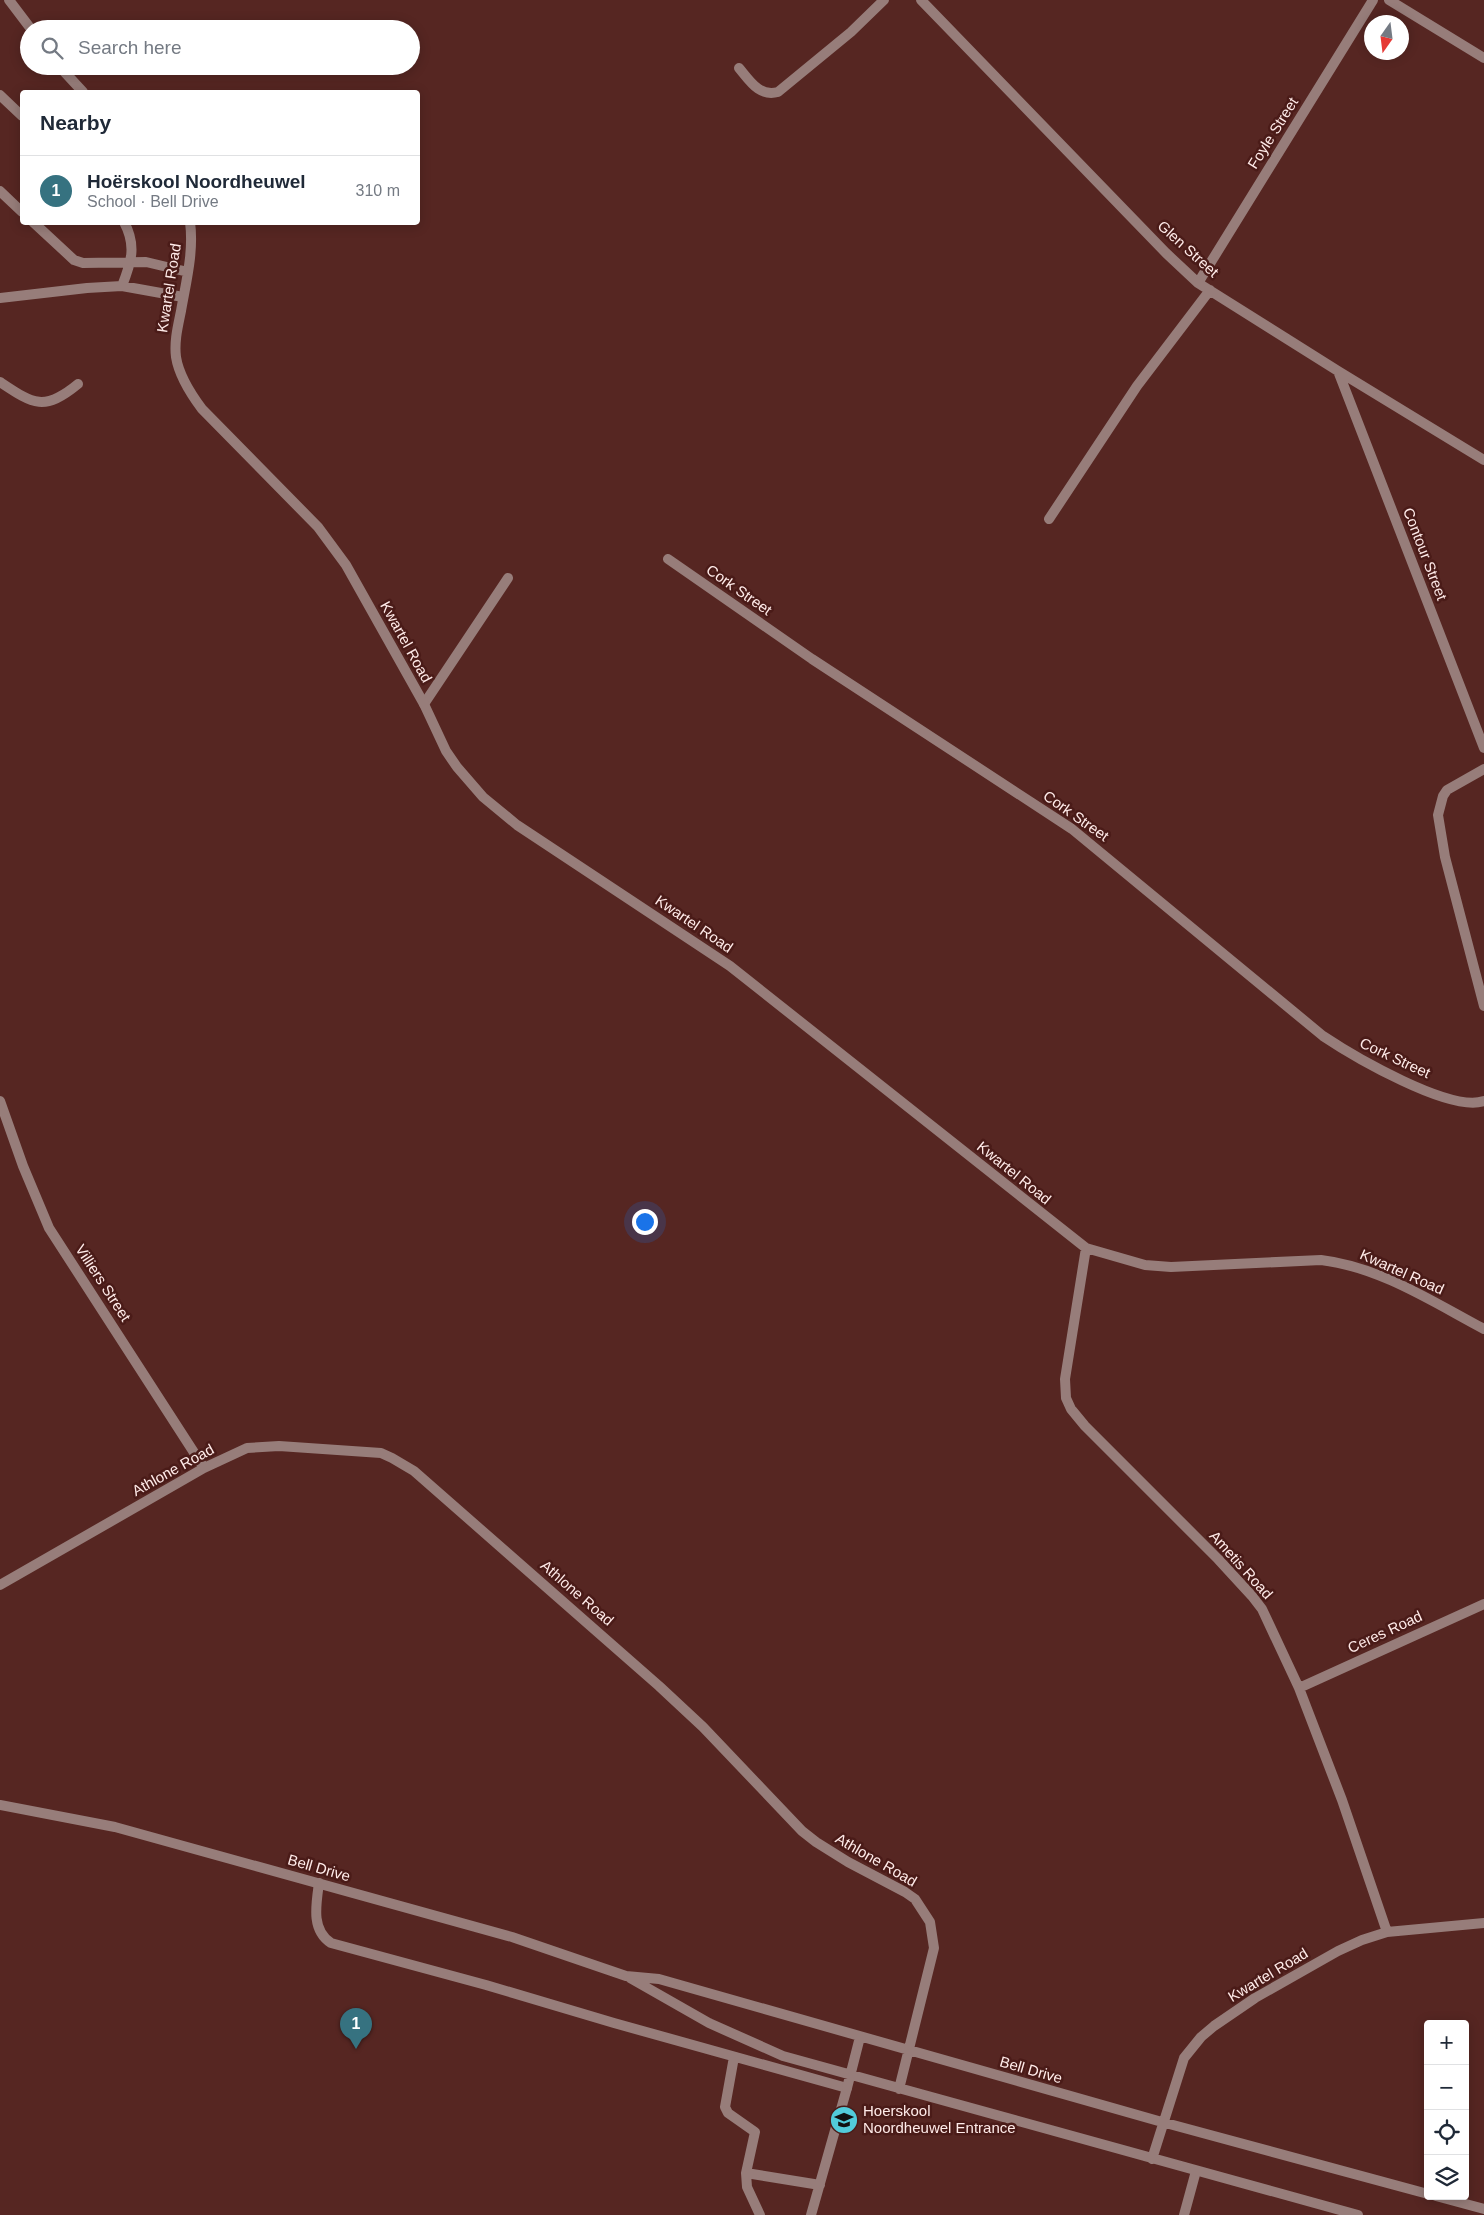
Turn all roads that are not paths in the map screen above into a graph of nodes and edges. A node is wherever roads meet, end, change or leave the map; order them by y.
1 (9, 0) edge
2 (884, 0) edge
3 (922, 0) edge
4 (1373, 0) edge
5 (1389, 0) edge
6 (24, 20) edge
7 (1484, 58) edge
8 (739, 68) dead end
9 (67, 75) edge
10 (81, 90) edge
11 (0, 95) edge
12 (20, 114) edge
13 (0, 191) edge
14 (20, 210) edge
15 (36, 225) edge
16 (126, 225) edge
17 (190, 225) edge
18 (132, 261) junction
19 (188, 272) junction
20 (1198, 282) junction
21 (122, 286) junction
22 (1210, 290) junction
23 (183, 297) junction
24 (0, 298) edge
25 (1338, 372) junction
26 (0, 382) edge
27 (78, 384) dead end
28 (1484, 460) edge
29 (1049, 519) dead end
30 (668, 559) dead end
31 (508, 578) dead end
32 (424, 704) junction
33 (1484, 748) edge
34 (1484, 769) edge
35 (1484, 1006) edge
36 (0, 1101) edge
37 (1484, 1101) edge
38 (1086, 1248) junction
39 (1484, 1330) edge
40 (204, 1468) junction
41 (0, 1584) edge
42 (1484, 1604) edge
43 (1299, 1688) junction
44 (0, 1806) edge
45 (319, 1883) junction
46 (1484, 1923) edge
47 (1387, 1932) junction
48 (626, 1976) junction
49 (860, 2037) junction
50 (909, 2050) junction
51 (734, 2057) junction
52 (850, 2075) junction
53 (847, 2088) junction
54 (899, 2088) junction
55 (1162, 2122) junction
56 (1152, 2159) junction
57 (1196, 2171) junction
58 (746, 2173) junction
59 (820, 2185) junction
60 (1424, 2193) edge
61 (1451, 2200) edge
62 (1484, 2209) edge
63 (760, 2215) edge
64 (811, 2215) edge
65 (1184, 2215) edge
66 (1358, 2215) edge

1 - 6 street
2 - 8 street
3 - 20 street, Glen Street
4 - 20 street, Foyle Street
5 - 7 street
9 - 10 street
11 - 12 street
13 - 14 street
15 - 18 street
16 - 18 street
17 - 19 street, Kwartel Road
18 - 19 street
18 - 21 street
19 - 23 street, Kwartel Road
20 - 22 street, Glen Street
21 - 23 street
21 - 24 street
22 - 25 street, Glen Street
22 - 29 street
23 - 32 street, Kwartel Road
25 - 28 street, Glen Street
25 - 33 street, Contour Street
26 - 27 street
30 - 37 street, Cork Street
31 - 32 street
32 - 38 street, Kwartel Road
34 - 35 street
36 - 40 street, Villiers Street
38 - 39 street, Kwartel Road
38 - 43 street, Ametis Road
40 - 41 street, Athlone Road
40 - 50 street, Athlone Road
42 - 43 street, Ceres Road
43 - 47 street, Ametis Road
44 - 45 street, Bell Drive
45 - 48 street, Bell Drive
45 - 51 street
46 - 47 street, Kwartel Road
47 - 55 street, Kwartel Road
48 - 49 street, Bell Drive
48 - 52 street, Bell Drive
49 - 50 street, Bell Drive
49 - 52 street
50 - 54 street, Athlone Road
50 - 55 street, Bell Drive
51 - 53 street
51 - 58 street
52 - 53 street
52 - 54 street, Bell Drive
53 - 59 street
54 - 56 street, Bell Drive
55 - 56 street, Kwartel Road
55 - 60 street, Bell Drive
56 - 57 street, Bell Drive
57 - 65 street
57 - 66 street, Bell Drive
58 - 59 street
58 - 63 street
59 - 64 street
61 - 62 street

